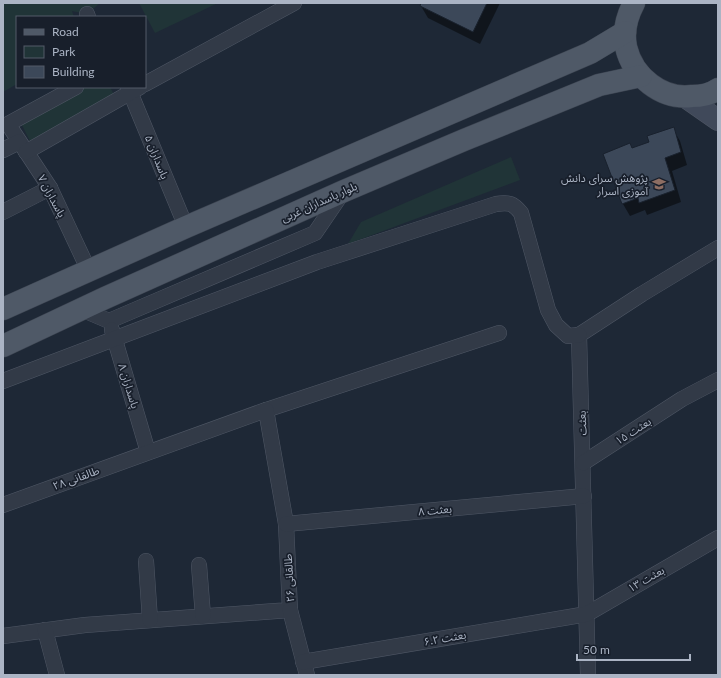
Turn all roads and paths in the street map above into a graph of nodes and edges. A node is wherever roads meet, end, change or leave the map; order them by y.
1 (294, 3) edge
2 (634, 3) edge
3 (625, 32) junction
4 (642, 76) junction
5 (146, 83) edge
6 (74, 88) edge
7 (133, 89) edge
8 (718, 89) edge
9 (685, 97) junction
10 (718, 120) edge
11 (22, 147) junction
12 (3, 150) edge
13 (50, 188) junction
14 (344, 191) junction
15 (3, 212) edge
16 (186, 227) junction
17 (718, 248) edge
18 (89, 271) junction
19 (3, 309) edge
20 (81, 309) junction
21 (109, 321) junction
22 (499, 333) dead end
23 (579, 335) junction
24 (115, 339) junction
25 (3, 346) edge
26 (718, 380) edge
27 (3, 381) edge
28 (266, 410) junction
29 (148, 452) junction
30 (583, 463) junction
31 (584, 496) junction
32 (3, 505) edge
33 (286, 524) junction
34 (712, 541) edge
35 (146, 560) dead end
36 (199, 565) dead end
37 (290, 610) junction
38 (587, 614) junction
39 (203, 616) junction
40 (150, 620) junction
41 (45, 630) junction
42 (3, 636) edge
43 (305, 669) edge
44 (56, 675) edge
45 (588, 675) edge

1 - 5 street
2 - 3 main road
3 - 4 main road
3 - 16 main road
4 - 9 main road
4 - 14 main road, بلوار پاسداران غربی
6 - 11 street, پاسداران ۷
7 - 11 street
7 - 16 street, پاسداران ۵
8 - 9 main road
9 - 10 main road
11 - 12 street
11 - 13 street, پاسداران ۷
13 - 15 street
13 - 18 street, پاسداران ۷
14 - 20 main road, بلوار پاسداران غربی
14 - 21 street
16 - 18 main road
17 - 23 street
18 - 19 main road
20 - 21 street
20 - 25 main road, بلوار پاسداران غربی
21 - 24 street, پاسداران ۸
22 - 28 street
23 - 24 street
23 - 30 street, بعثت
24 - 27 street
24 - 29 street, پاسداران ۸
26 - 30 street, بعثت ۱۵
28 - 29 street
28 - 33 street, طالقانی ۲۶
29 - 32 street, طالقانی ۲۸
30 - 31 street, بعثت
31 - 33 street, بعثت ۸
31 - 38 street, بعثت
33 - 37 street, طالقانی ۲۶
34 - 38 street, بعثت ۱۳
35 - 40 street
36 - 39 street
37 - 39 street, طالقانی ۲۶
37 - 43 street
38 - 43 street, بعثت ۶.۲
38 - 45 street, بعثت
39 - 40 street, طالقانی ۲۶
40 - 41 street, طالقانی ۲۶
41 - 42 street, طالقانی ۲۶
41 - 44 street

